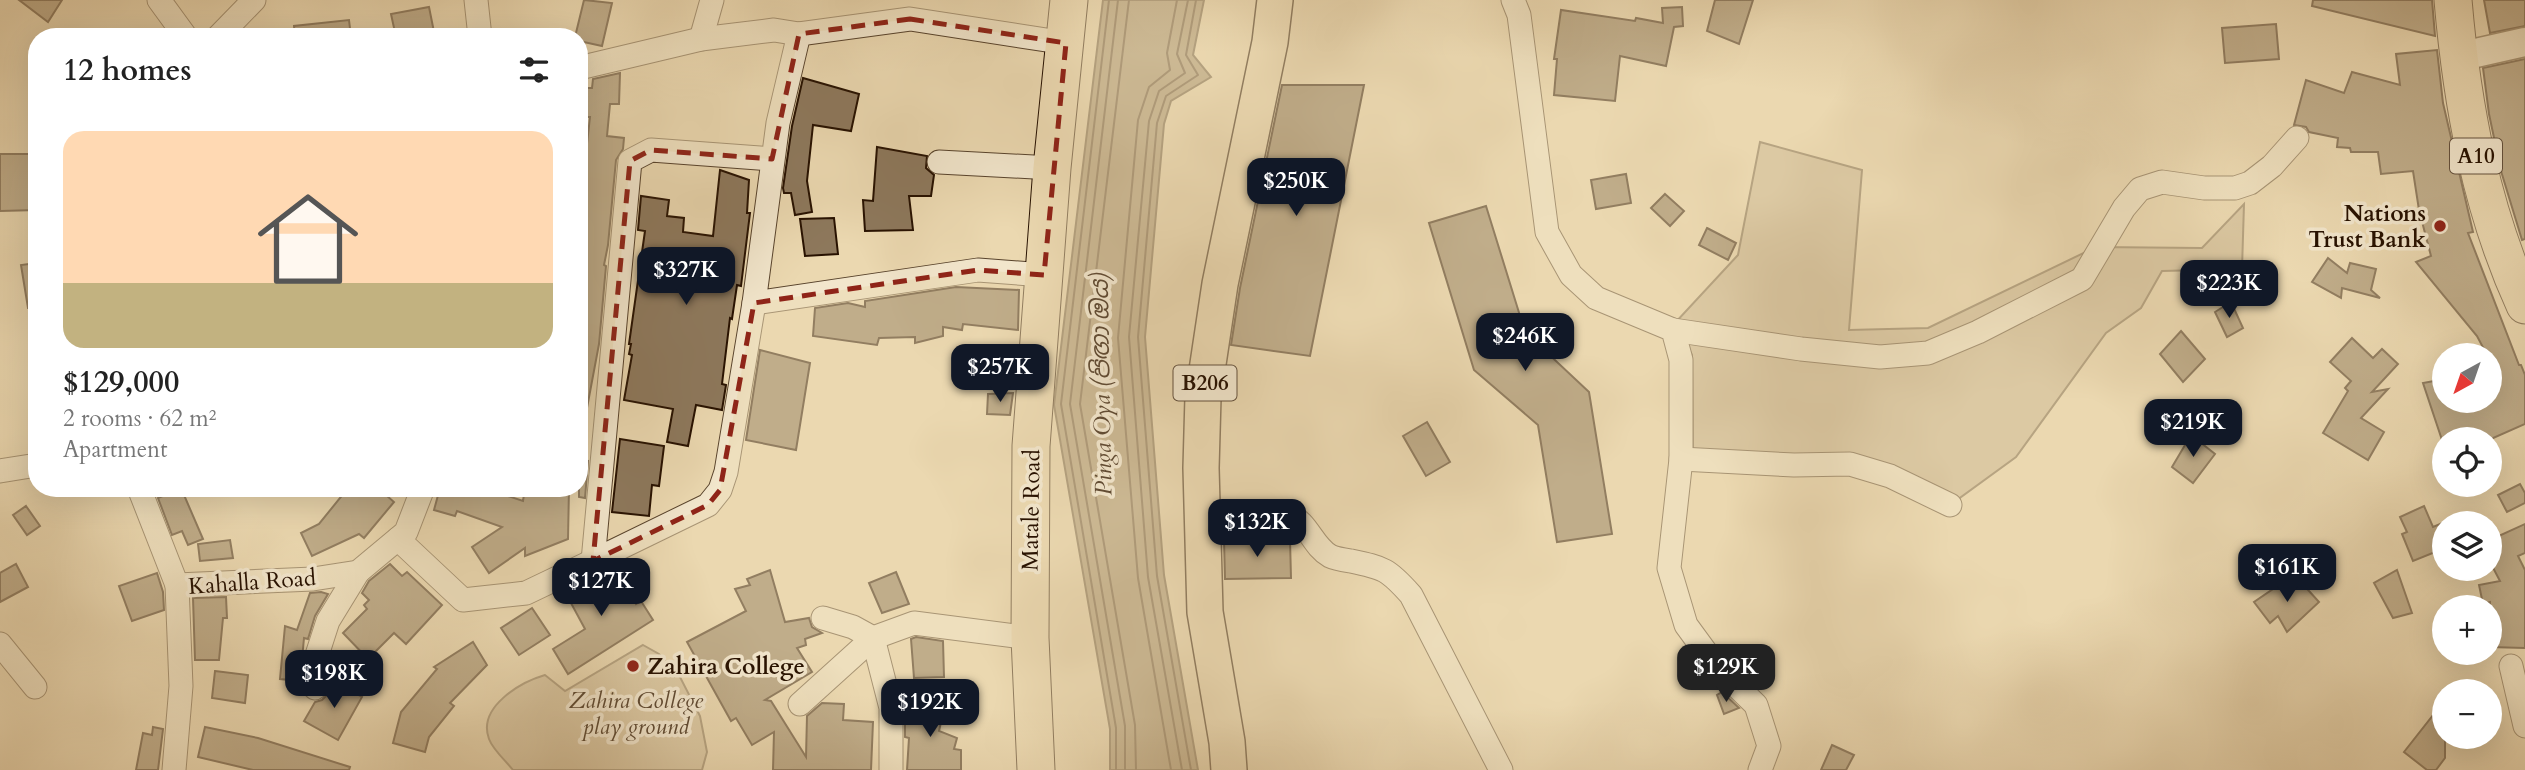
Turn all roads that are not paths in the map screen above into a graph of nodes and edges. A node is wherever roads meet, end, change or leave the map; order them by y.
1 (159, 0) edge
2 (254, 0) edge
3 (476, 0) edge
4 (712, 0) edge
5 (1069, 0) edge
6 (1275, 0) edge
7 (1513, 0) edge
8 (2453, 0) edge
9 (180, 28) edge
10 (227, 28) edge
11 (479, 28) edge
12 (800, 34) junction
13 (701, 39) junction
14 (2525, 42) edge
15 (1066, 43) junction
16 (2458, 57) junction
17 (588, 66) edge
18 (2297, 138) dead end
19 (772, 159) junction
20 (939, 162) dead end
21 (1052, 168) junction
22 (1044, 275) junction
23 (754, 303) junction
24 (2525, 305) edge
25 (1673, 330) junction
26 (1681, 459) junction
27 (28, 466) edge
28 (0, 471) edge
29 (143, 497) edge
30 (420, 497) edge
31 (1950, 505) dead end
32 (1202, 516) junction
33 (398, 538) junction
34 (593, 561) junction
35 (358, 572) junction
36 (177, 585) junction
37 (823, 618) dead end
38 (873, 638) junction
39 (1030, 638) junction
40 (0, 644) edge
41 (2511, 666) dead end
42 (35, 687) dead end
43 (315, 688) dead end
44 (800, 704) dead end
45 (2525, 726) edge
46 (174, 770) edge
47 (891, 770) edge
48 (1036, 770) edge
49 (1229, 770) edge
50 (1501, 770) edge
51 (1760, 770) edge

1 - 9 street
2 - 10 street
3 - 11 street
4 - 13 street
5 - 15 highway, Matale Road
6 - 32 main road, B206
7 - 25 street
8 - 16 highway, A10
12 - 13 street
12 - 15 street
12 - 19 street
13 - 17 street
14 - 16 street
15 - 21 highway, Matale Road
16 - 24 highway, A10
18 - 25 street
19 - 23 street
19 - 34 street
20 - 21 street
21 - 22 highway, Matale Road
22 - 23 street
22 - 39 highway, Matale Road
23 - 34 street
25 - 26 street
26 - 31 street
26 - 51 street
27 - 28 street
29 - 36 street
30 - 33 street
32 - 49 main road, B206
32 - 50 street
33 - 34 street
33 - 35 street
35 - 36 street, Kahalla Road
35 - 43 street
36 - 46 street, Kahalla Road
37 - 38 street
38 - 39 street
38 - 44 street
38 - 47 street
39 - 48 highway, Matale Road
40 - 42 street
41 - 45 street

